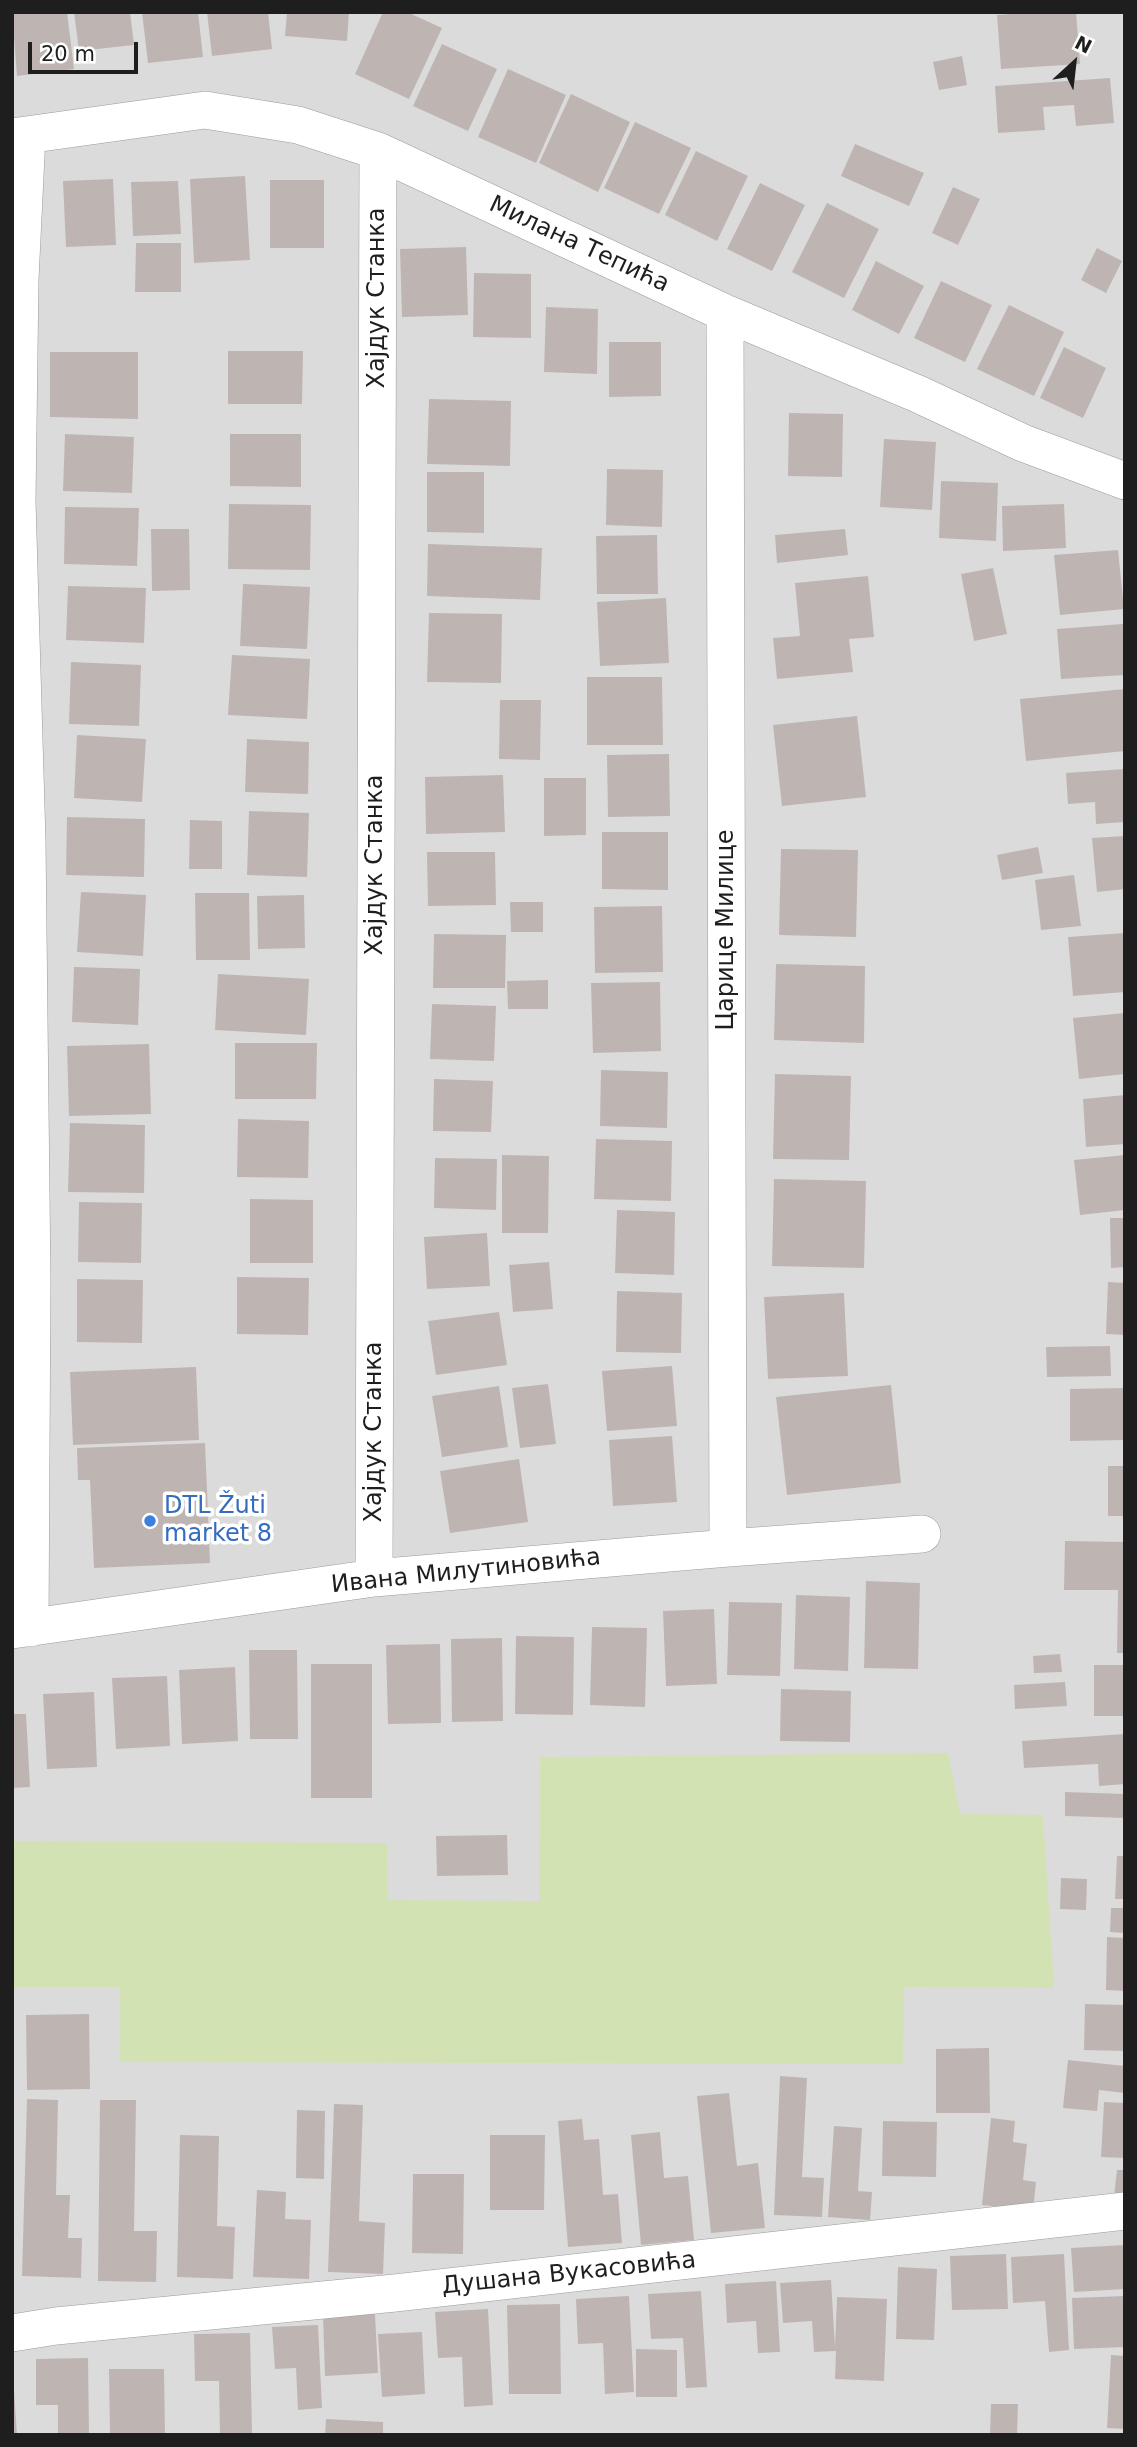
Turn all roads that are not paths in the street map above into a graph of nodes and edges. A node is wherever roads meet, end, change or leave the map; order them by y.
1 (20, 136) edge
2 (378, 151) junction
3 (725, 313) junction
4 (1125, 481) edge
5 (922, 1534) dead end
6 (729, 1548) junction
7 (374, 1578) junction
8 (21, 1629) edge
9 (1125, 2211) edge
10 (12, 2333) edge

1 - 2 street, Милана Тепића
1 - 8 street
2 - 3 street, Милана Тепића
2 - 7 street, Хајдук Станка
3 - 4 street, Милана Тепића
3 - 6 street, Царице Милице
5 - 6 street, Ивана Милутиновића
6 - 7 street, Ивана Милутиновића
7 - 8 street, Ивана Милутиновића
9 - 10 street, Душана Вукасовића

